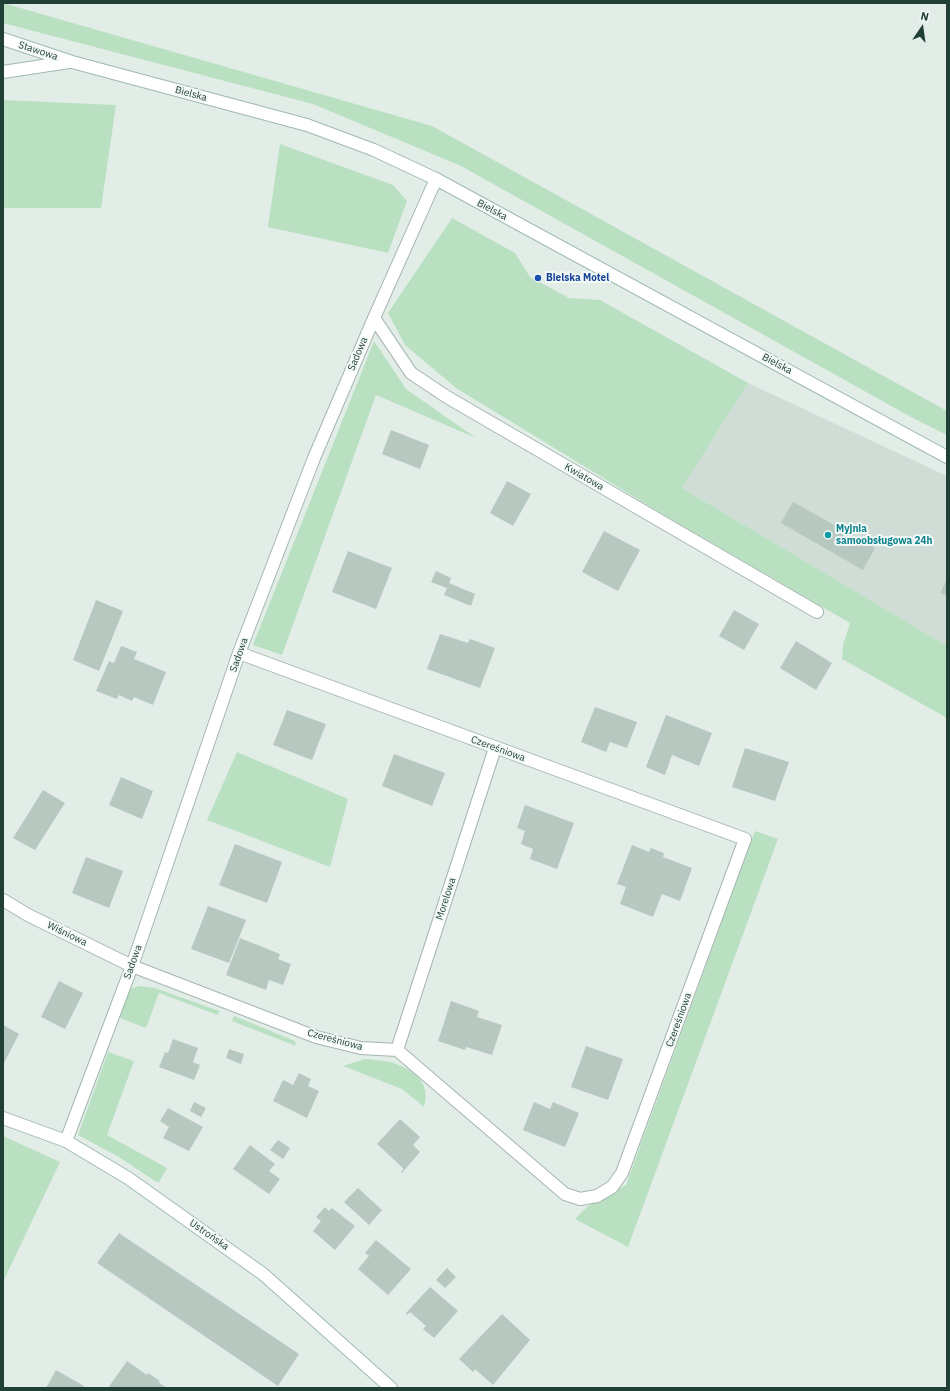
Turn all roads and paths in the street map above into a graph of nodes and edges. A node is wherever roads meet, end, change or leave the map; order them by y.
1 (3, 40) edge
2 (72, 62) junction
3 (3, 72) edge
4 (436, 180) junction
5 (374, 318) junction
6 (947, 457) edge
7 (817, 612) dead end
8 (239, 654) junction
9 (495, 748) junction
10 (3, 900) edge
11 (132, 966) junction
12 (397, 1050) junction
13 (3, 1118) edge
14 (66, 1141) junction
15 (391, 1388) edge

1 - 2 street, Stawowa
2 - 3 street, Bielska
2 - 4 street, Bielska
4 - 5 street, Sadowa
4 - 6 street, Bielska
5 - 7 street, Kwiatowa
5 - 8 street, Sadowa
8 - 9 street, Czereśniowa
8 - 11 street, Sadowa
9 - 12 street, Morelowa
9 - 12 street, Czereśniowa
10 - 11 street, Wiśniowa
11 - 12 street, Czereśniowa
11 - 14 street, Sadowa
13 - 14 street, Ustrońska
14 - 15 street, Ustrońska

